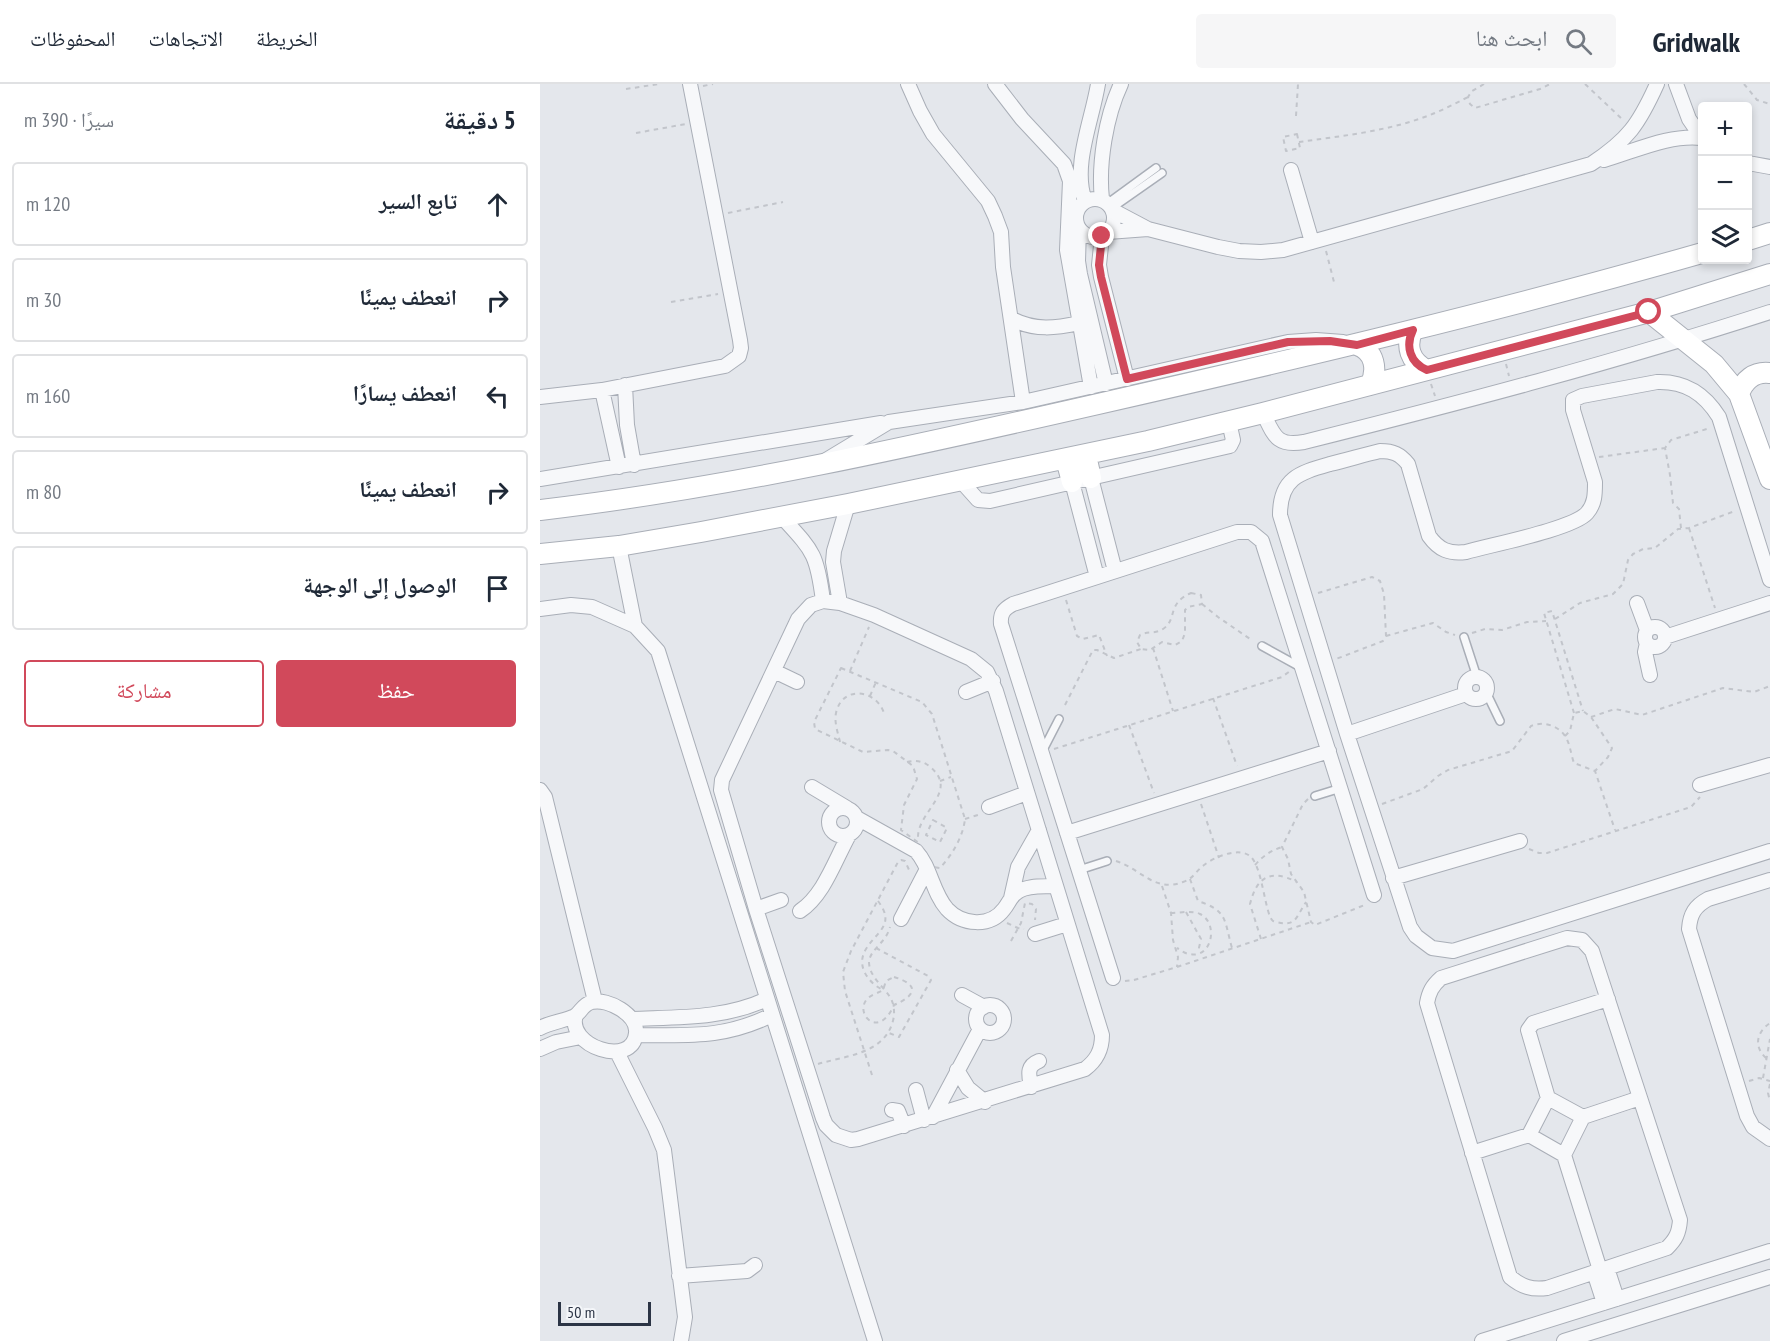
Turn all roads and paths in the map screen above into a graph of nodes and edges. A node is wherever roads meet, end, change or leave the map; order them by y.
1 (659, 84) edge
2 (690, 84) edge
3 (908, 84) edge
4 (994, 84) edge
5 (1098, 84) edge
6 (1121, 84) edge
7 (1298, 84) edge
8 (1484, 84) edge
9 (1550, 84) edge
10 (1585, 84) edge
11 (1657, 84) edge
12 (1676, 84) edge
13 (1744, 84) edge
14 (626, 89) dead end
15 (1468, 97) junction
16 (1770, 104) edge
17 (1296, 116) dead end
18 (697, 122) junction
19 (1636, 127) junction
20 (1698, 132) edge
21 (636, 133) dead end
22 (1698, 138) edge
23 (1299, 142) junction
24 (1658, 143) junction
25 (1591, 164) junction
26 (1752, 164) edge
27 (1770, 167) edge
28 (1291, 170) dead end
29 (1159, 171) dead end
30 (1085, 201) junction
31 (783, 202) dead end
32 (1109, 205) junction
33 (716, 215) junction
34 (1079, 229) junction
35 (1148, 229) junction
36 (1770, 233) edge
37 (1105, 234) junction
38 (1752, 239) edge
39 (1317, 241) junction
40 (1698, 254) edge
41 (1770, 274) edge
42 (1334, 282) dead end
43 (730, 292) junction
44 (672, 302) dead end
45 (1649, 312) junction
46 (1770, 312) edge
47 (1012, 319) junction
48 (1080, 323) junction
49 (1413, 330) junction
50 (1683, 340) junction
51 (1357, 345) junction
52 (1502, 350) junction
53 (1122, 363) junction
54 (1101, 367) junction
55 (1427, 370) junction
56 (1770, 373) edge
57 (1127, 379) junction
58 (1106, 384) junction
59 (625, 385) junction
60 (1370, 385) junction
61 (1091, 387) junction
62 (1513, 388) junction
63 (602, 390) junction
64 (1740, 394) junction
65 (540, 397) edge
66 (1023, 402) junction
67 (1439, 409) junction
68 (1263, 413) junction
69 (890, 422) junction
70 (1229, 422) junction
71 (1721, 424) junction
72 (1665, 448) junction
73 (1086, 455) junction
74 (1066, 459) junction
75 (1588, 459) junction
76 (819, 464) junction
77 (634, 465) junction
78 (619, 467) junction
79 (540, 479) edge
80 (1770, 479) edge
81 (1082, 480) junction
82 (961, 481) junction
83 (848, 504) junction
84 (1747, 507) junction
85 (540, 510) edge
86 (781, 516) junction
87 (1681, 528) junction
88 (1689, 528) junction
89 (618, 546) junction
90 (540, 554) edge
91 (1115, 571) junction
92 (1097, 577) junction
93 (1770, 580) edge
94 (1062, 589) junction
95 (1305, 597) junction
96 (823, 601) junction
97 (840, 603) junction
98 (1637, 603) dead end
99 (1770, 603) edge
100 (1202, 604) junction
101 (540, 609) edge
102 (874, 615) junction
103 (1555, 619) junction
104 (1719, 620) junction
105 (1547, 621) junction
106 (1556, 623) junction
107 (635, 626) junction
108 (1548, 626) junction
109 (1386, 636) junction
110 (1647, 636) junction
111 (1464, 637) junction
112 (1561, 639) junction
113 (1553, 642) junction
114 (1259, 644) joint
115 (1153, 648) junction
116 (1141, 649) junction
117 (1107, 656) junction
118 (1325, 663) junction
119 (1568, 663) junction
120 (1298, 666) junction
121 (1560, 666) junction
122 (774, 671) junction
123 (850, 671) junction
124 (1650, 675) dead end
125 (1477, 677) junction
126 (993, 681) junction
127 (797, 682) dead end
128 (876, 682) junction
129 (1575, 686) junction
130 (1770, 686) edge
131 (1567, 689) junction
132 (966, 692) dead end
133 (1486, 692) junction
134 (1466, 694) junction
135 (870, 696) junction
136 (1213, 698) junction
137 (1580, 702) junction
138 (1065, 705) dead end
139 (1572, 705) junction
140 (1173, 711) junction
141 (1583, 711) junction
142 (884, 713) dead end
143 (1575, 713) junction
144 (1591, 717) junction
145 (1059, 719) dead end
146 (1500, 721) dead end
147 (1129, 725) junction
148 (1347, 734) junction
149 (1565, 736) junction
150 (840, 742) junction
151 (1329, 751) junction
152 (1041, 753) junction
153 (907, 762) junction
154 (1770, 765) edge
155 (1595, 771) junction
156 (952, 777) junction
157 (1241, 779) junction
158 (940, 782) junction
159 (1700, 785) joint
160 (812, 788) dead end
161 (1341, 788) junction
162 (540, 790) edge
163 (1028, 793) junction
164 (1197, 793) junction
165 (1312, 797) joint
166 (1159, 805) junction
167 (990, 807) dead end
168 (1371, 808) junction
169 (852, 813) junction
170 (920, 823) junction
171 (929, 827) junction
172 (1039, 830) junction
173 (1615, 830) junction
174 (849, 834) junction
175 (1067, 834) junction
176 (1520, 842) joint
177 (919, 843) junction
178 (1282, 847) junction
179 (1770, 851) edge
180 (1219, 858) junction
181 (1109, 861) joint
182 (1255, 865) junction
183 (927, 869) junction
184 (1079, 870) junction
185 (1393, 878) junction
186 (1190, 879) junction
187 (910, 880) dead end
188 (1770, 880) edge
189 (1261, 881) junction
190 (1299, 884) junction
191 (1056, 886) junction
192 (1162, 886) junction
193 (1374, 895) joint
194 (1011, 898) junction
195 (781, 900) dead end
196 (878, 900) junction
197 (1306, 902) junction
198 (756, 909) junction
199 (800, 911) dead end
200 (1186, 912) junction
201 (1171, 913) junction
202 (896, 921) joint
203 (1311, 922) junction
204 (1067, 924) junction
205 (1018, 928) junction
206 (1035, 934) dead end
207 (1261, 939) junction
208 (1011, 941) dead end
209 (876, 948) junction
210 (1176, 948) junction
211 (1232, 949) junction
212 (1197, 954) junction
213 (1177, 967) junction
214 (1113, 978) joint
215 (883, 990) junction
216 (962, 996) dead end
217 (767, 999) junction
218 (1608, 999) junction
219 (595, 1001) junction
220 (894, 1005) junction
221 (984, 1007) junction
222 (576, 1015) junction
223 (772, 1015) junction
224 (632, 1019) junction
225 (1770, 1023) edge
226 (540, 1028) edge
227 (980, 1029) junction
228 (889, 1033) junction
229 (636, 1035) junction
230 (582, 1037) junction
231 (1770, 1039) edge
232 (540, 1049) edge
233 (864, 1051) junction
234 (617, 1052) junction
235 (1766, 1058) junction
236 (1039, 1061) dead end
237 (807, 1067) junction
238 (957, 1070) junction
239 (872, 1075) dead end
240 (1763, 1078) junction
241 (1770, 1083) edge
242 (1738, 1086) junction
243 (1031, 1087) junction
244 (916, 1090) dead end
245 (1548, 1098) junction
246 (1640, 1098) junction
247 (1770, 1101) edge
248 (985, 1102) junction
249 (892, 1110) dead end
250 (1583, 1117) junction
251 (929, 1119) junction
252 (904, 1126) junction
253 (1528, 1135) junction
254 (1770, 1139) edge
255 (1472, 1153) junction
256 (1564, 1155) junction
257 (1770, 1251) edge
258 (755, 1265) dead end
259 (1600, 1270) junction
260 (679, 1276) junction
261 (1770, 1277) edge
262 (1611, 1301) junction
263 (681, 1341) edge
264 (875, 1341) edge
265 (1482, 1341) edge
266 (1564, 1341) edge

1 - 14 path
2 - 18 street
3 - 47 street
4 - 48 street
5 - 30 street
6 - 32 street
7 - 17 path
8 - 15 path
9 - 15 path
10 - 19 path
11 - 19 street
12 - 20 street
13 - 16 path
15 - 23 path
18 - 21 path
18 - 33 street
19 - 24 street
19 - 25 street
22 - 24 street
23 - 23 path
24 - 25 street
25 - 39 street
26 - 27 street
28 - 39 street
29 - 32 lane
30 - 32 street
30 - 34 street
31 - 33 path
32 - 35 street
32 - 37 street
33 - 43 street
34 - 37 street
34 - 54 street
35 - 37 street
35 - 39 street
36 - 38 street
37 - 53 street
39 - 42 path
40 - 49 street
41 - 45 street
43 - 44 path
43 - 59 street
45 - 50 street
45 - 52 street
46 - 50 street
47 - 48 street
47 - 66 street
48 - 61 street
49 - 51 street
49 - 55 street
50 - 62 street
50 - 64 street
51 - 57 street
51 - 60 street
51 - 76 street
52 - 55 street
52 - 62 path
53 - 54 street
53 - 57 street
54 - 58 street
55 - 60 street
55 - 67 path
56 - 64 street
57 - 58 street
58 - 61 street
59 - 63 street
59 - 77 street
60 - 68 street
61 - 66 street
62 - 67 street
63 - 65 street
63 - 78 street
64 - 80 street
66 - 69 street
67 - 68 street
68 - 70 street
69 - 76 street
69 - 77 street
70 - 73 street
70 - 81 street
71 - 72 path
71 - 75 street
71 - 84 street
72 - 75 path
72 - 87 path
73 - 74 street
73 - 81 street
74 - 81 street
74 - 82 street
75 - 95 street
76 - 85 street
77 - 78 street
78 - 79 street
81 - 82 street
81 - 91 street
81 - 92 street
82 - 83 street
83 - 86 street
83 - 97 street
84 - 88 path
84 - 93 street
86 - 89 street
86 - 96 street
87 - 88 path
87 - 103 path
88 - 104 path
89 - 90 street
89 - 107 street
91 - 92 street
91 - 120 street
92 - 94 street
94 - 117 path
94 - 152 street
95 - 109 path
95 - 118 street
96 - 97 street
96 - 122 street
97 - 102 street
98 - 110 street
99 - 104 street
100 - 114 path
100 - 115 path
100 - 116 path
101 - 107 street
102 - 123 path
102 - 126 street
103 - 105 path
103 - 106 path
104 - 110 street
105 - 108 path
105 - 111 path
106 - 108 path
106 - 112 path
107 - 217 street
108 - 113 path
109 - 111 path
109 - 118 path
110 - 124 street
111 - 125 lane
112 - 113 path
112 - 119 path
113 - 121 path
114 - 120 lane
115 - 116 path
115 - 140 path
116 - 117 path
117 - 138 path
118 - 148 street
119 - 121 path
119 - 129 path
120 - 136 path
120 - 151 street
121 - 131 path
122 - 127 street
122 - 198 street
123 - 128 path
123 - 150 path
125 - 133 street
125 - 134 street
126 - 132 street
126 - 163 street
128 - 135 path
128 - 156 path
129 - 131 path
129 - 137 path
130 - 144 path
131 - 139 path
133 - 134 street
133 - 146 lane
134 - 148 street
135 - 142 path
135 - 150 path
136 - 140 path
136 - 157 path
137 - 139 path
137 - 141 path
139 - 143 path
140 - 147 path
141 - 143 path
141 - 144 path
143 - 149 path
144 - 155 path
145 - 152 lane
147 - 152 path
147 - 166 path
148 - 168 street
149 - 155 path
149 - 168 path
150 - 153 path
151 - 157 street
151 - 161 street
152 - 175 street
153 - 158 path
153 - 177 path
154 - 159 street
155 - 173 path
156 - 158 path
156 - 177 path
157 - 164 street
158 - 170 path
159 - 173 path
160 - 169 street
161 - 165 lane
161 - 193 street
162 - 219 street
163 - 167 street
163 - 172 street
164 - 166 street
164 - 180 path
165 - 178 path
166 - 175 street
168 - 185 street
169 - 174 street
169 - 174 street
169 - 183 street
170 - 171 path
170 - 177 path
171 - 171 path
172 - 191 street
172 - 194 street
173 - 176 path
174 - 199 street
175 - 184 street
176 - 185 street
178 - 182 path
178 - 190 path
179 - 185 street
180 - 182 path
180 - 186 path
181 - 184 lane
181 - 192 path
182 - 189 path
183 - 194 street
183 - 202 street
184 - 214 street
186 - 192 path
186 - 211 path
187 - 196 path
188 - 242 street
189 - 190 path
189 - 197 path
189 - 207 path
190 - 197 path
191 - 194 street
191 - 204 street
192 - 201 path
193 - 203 path
195 - 198 street
196 - 215 path
196 - 233 path
197 - 203 path
198 - 237 street
200 - 201 path
200 - 212 path
200 - 212 path
201 - 210 path
202 - 209 path
203 - 207 path
204 - 206 street
204 - 243 street
205 - 205 path
205 - 208 path
207 - 211 path
209 - 215 path
209 - 228 path
210 - 212 path
210 - 213 path
211 - 213 path
213 - 214 path
215 - 220 path
215 - 220 path
215 - 220 path
216 - 221 street
217 - 223 street
217 - 224 street
218 - 245 street
218 - 246 street
218 - 255 street
219 - 222 street
219 - 224 street
220 - 228 path
221 - 227 street
221 - 227 street
222 - 226 street
222 - 230 street
223 - 229 street
223 - 264 street
224 - 229 street
225 - 235 path
227 - 238 street
228 - 233 path
229 - 234 street
230 - 232 street
230 - 234 street
231 - 235 path
233 - 237 path
233 - 239 path
234 - 260 street
235 - 240 path
236 - 243 street
237 - 252 street
238 - 248 street
238 - 251 street
240 - 241 path
240 - 242 path
241 - 247 path
242 - 254 street
243 - 248 street
244 - 251 street
245 - 250 street
245 - 253 street
246 - 250 street
246 - 259 street
248 - 251 street
249 - 252 street
250 - 256 street
251 - 252 street
253 - 255 street
253 - 256 street
255 - 259 street
256 - 259 street
257 - 262 street
258 - 260 street
259 - 262 street
260 - 263 street
261 - 266 street
262 - 265 street

